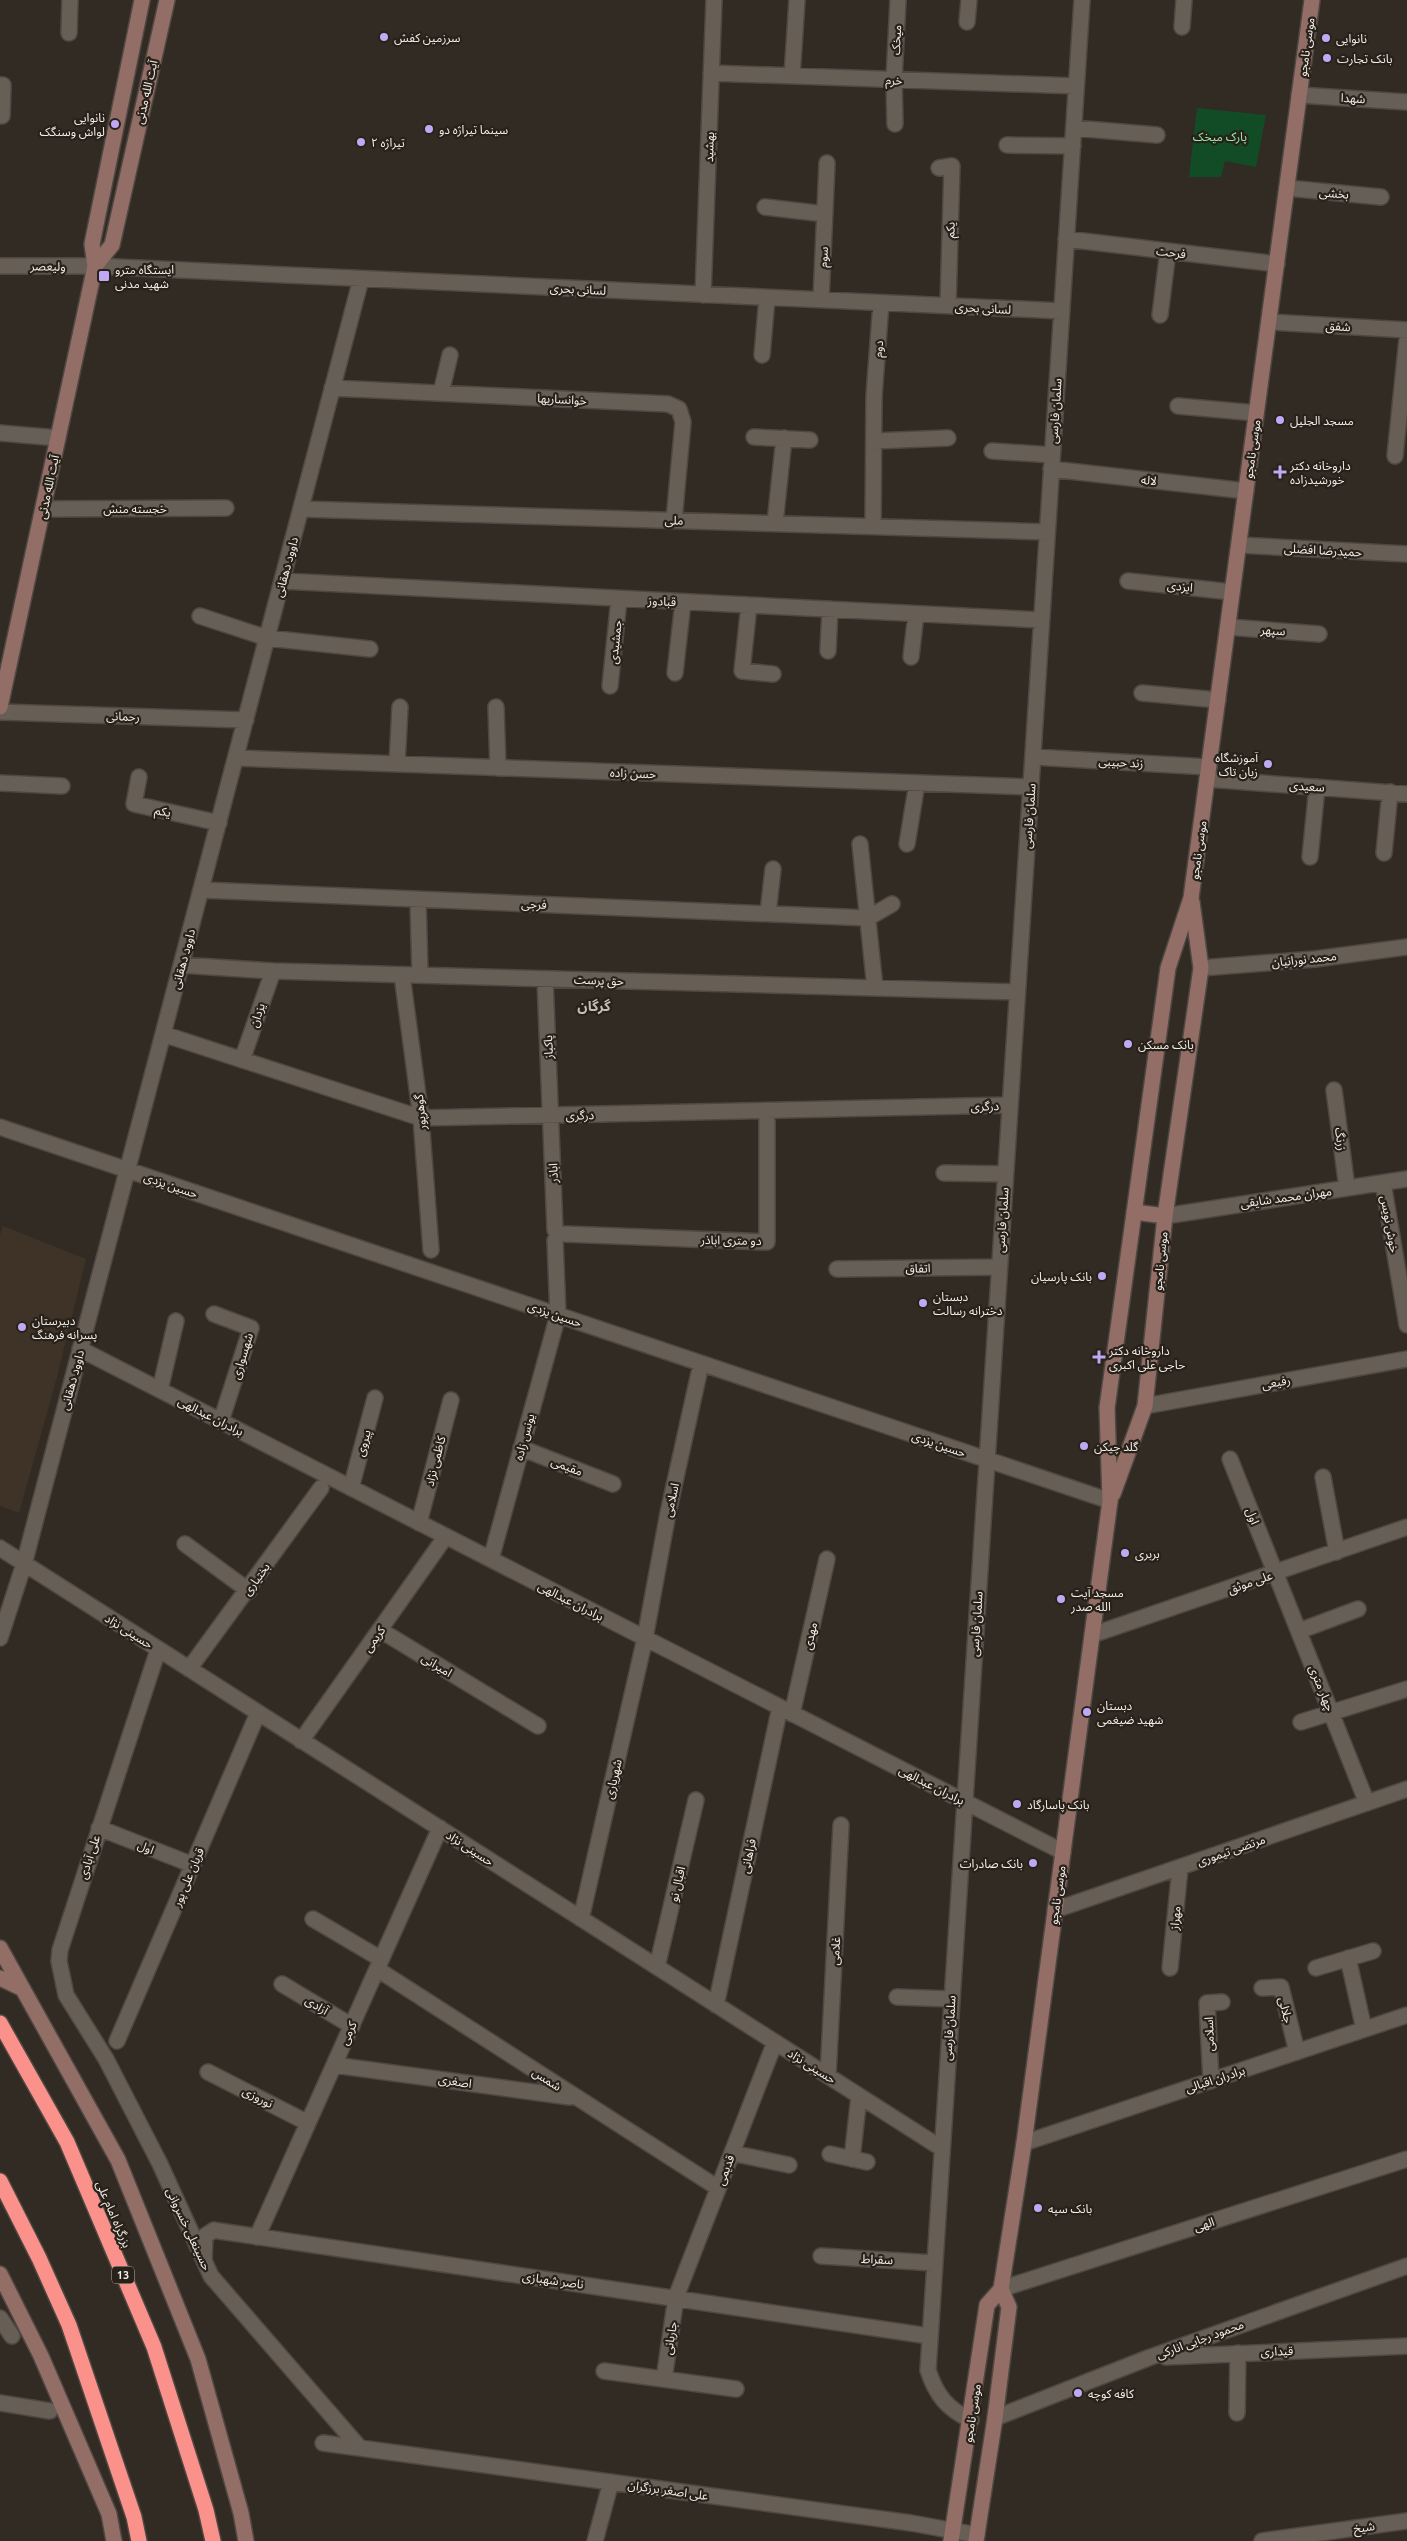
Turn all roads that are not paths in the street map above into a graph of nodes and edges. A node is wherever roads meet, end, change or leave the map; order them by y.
1 (70, 0) edge
2 (142, 0) edge
3 (167, 0) edge
4 (714, 0) edge
5 (797, 0) edge
6 (898, 0) edge
7 (969, 0) edge
8 (1082, 0) edge
9 (1184, 0) edge
10 (1312, 0) edge
11 (967, 22) dead end
12 (1182, 27) dead end
13 (68, 32) dead end
14 (712, 73) junction
15 (792, 76) junction
16 (894, 80) junction
17 (0, 85) edge
18 (1076, 86) junction
19 (1299, 96) junction
20 (1407, 102) edge
21 (2, 116) dead end
22 (895, 124) dead end
23 (1074, 128) junction
24 (1157, 135) dead end
25 (1007, 145) dead end
26 (1072, 146) junction
27 (827, 163) dead end
28 (940, 168) dead end
29 (1287, 188) junction
30 (1381, 197) dead end
31 (765, 207) dead end
32 (825, 214) junction
33 (1066, 239) junction
34 (1168, 251) junction
35 (1277, 264) junction
36 (0, 266) edge
37 (95, 266) junction
38 (361, 279) junction
39 (703, 295) junction
40 (767, 298) junction
41 (821, 300) junction
42 (881, 303) junction
43 (948, 306) junction
44 (1062, 311) junction
45 (1160, 315) dead end
46 (1269, 322) junction
47 (1407, 330) edge
48 (1407, 339) edge
49 (450, 355) dead end
50 (762, 355) dead end
51 (332, 388) junction
52 (441, 393) junction
53 (1178, 406) dead end
54 (1256, 414) junction
55 (0, 433) edge
56 (754, 437) dead end
57 (58, 438) junction
58 (784, 438) junction
59 (948, 438) dead end
60 (810, 440) dead end
61 (874, 441) junction
62 (992, 451) dead end
63 (1395, 456) dead end
64 (1052, 462) junction
65 (1246, 491) junction
66 (226, 508) dead end
67 (44, 509) junction
68 (301, 509) junction
69 (674, 520) junction
70 (774, 523) junction
71 (872, 526) junction
72 (1047, 532) junction
73 (1239, 545) junction
74 (1407, 554) edge
75 (282, 581) junction
76 (1128, 581) dead end
77 (1232, 592) junction
78 (619, 599) junction
79 (684, 602) junction
80 (748, 605) junction
81 (830, 609) junction
82 (916, 614) junction
83 (200, 616) dead end
84 (1041, 620) junction
85 (1228, 627) junction
86 (1319, 634) dead end
87 (267, 638) junction
88 (370, 649) dead end
89 (828, 651) dead end
90 (911, 657) dead end
91 (675, 673) dead end
92 (773, 674) dead end
93 (610, 686) dead end
94 (1142, 694) dead end
95 (1218, 700) junction
96 (0, 707) edge
97 (400, 707) dead end
98 (496, 707) dead end
99 (0, 712) edge
100 (246, 720) junction
101 (1032, 757) junction
102 (236, 758) junction
103 (397, 764) junction
104 (498, 768) junction
105 (1208, 773) junction
106 (139, 777) dead end
107 (0, 783) edge
108 (917, 783) junction
109 (62, 786) dead end
110 (1031, 787) junction
111 (1317, 787) junction
112 (1390, 792) junction
113 (1407, 794) edge
114 (219, 823) junction
115 (860, 844) dead end
116 (907, 844) dead end
117 (1384, 853) dead end
118 (1310, 857) dead end
119 (773, 869) dead end
120 (201, 890) junction
121 (1191, 898) junction
122 (418, 900) junction
123 (892, 904) dead end
124 (768, 913) junction
125 (868, 918) junction
126 (1407, 947) edge
127 (181, 965) junction
128 (1201, 968) junction
129 (272, 971) junction
130 (402, 974) junction
131 (420, 975) junction
132 (545, 979) junction
133 (875, 988) junction
134 (1017, 992) junction
135 (163, 1034) junction
136 (242, 1060) junction
137 (1334, 1090) dead end
138 (1010, 1106) junction
139 (767, 1111) junction
140 (550, 1115) junction
141 (421, 1118) junction
142 (0, 1128) edge
143 (127, 1170) junction
144 (944, 1173) dead end
145 (1005, 1174) junction
146 (1407, 1179) edge
147 (1383, 1183) junction
148 (1347, 1188) junction
149 (1134, 1212) junction
150 (1165, 1216) junction
151 (558, 1235) junction
152 (431, 1250) dead end
153 (999, 1268) junction
154 (837, 1270) dead end
155 (214, 1314) dead end
156 (558, 1315) junction
157 (176, 1321) dead end
158 (1407, 1324) edge
159 (80, 1349) junction
160 (1407, 1359) edge
161 (701, 1364) junction
162 (160, 1390) junction
163 (376, 1398) dead end
164 (451, 1400) dead end
165 (1145, 1406) junction
166 (221, 1421) junction
167 (521, 1448) junction
168 (1230, 1459) dead end
169 (986, 1460) junction
170 (1323, 1476) dead end
171 (614, 1484) dead end
172 (321, 1488) dead end
173 (351, 1488) junction
174 (1110, 1501) junction
175 (419, 1523) junction
176 (1407, 1527) edge
177 (446, 1536) junction
178 (185, 1544) dead end
179 (0, 1548) edge
180 (1337, 1552) junction
181 (827, 1559) dead end
182 (491, 1560) junction
183 (24, 1564) junction
184 (1276, 1573) junction
185 (249, 1590) junction
186 (1358, 1609) dead end
187 (380, 1630) junction
188 (1299, 1631) junction
189 (1092, 1635) junction
190 (0, 1638) edge
191 (645, 1638) junction
192 (158, 1650) junction
193 (189, 1669) junction
194 (1407, 1689) edge
195 (786, 1710) junction
196 (1331, 1712) junction
197 (258, 1713) junction
198 (1301, 1722) dead end
199 (538, 1726) dead end
200 (301, 1741) junction
201 (1407, 1789) edge
202 (696, 1800) dead end
203 (964, 1802) junction
204 (1367, 1803) junction
205 (841, 1825) dead end
206 (99, 1828) junction
207 (440, 1828) junction
208 (1063, 1852) junction
209 (192, 1866) junction
210 (1180, 1868) junction
211 (1055, 1910) junction
212 (314, 1919) dead end
213 (582, 1919) junction
214 (0, 1948) edge
215 (1373, 1951) dead end
216 (1348, 1958) junction
217 (379, 1964) junction
218 (657, 1967) junction
219 (1170, 1968) dead end
220 (1316, 1968) dead end
221 (0, 1978) edge
222 (282, 1984) dead end
223 (23, 1988) junction
224 (1262, 1988) dead end
225 (897, 1997) dead end
226 (951, 2000) junction
227 (1222, 2002) dead end
228 (716, 2004) junction
229 (1407, 2015) edge
230 (0, 2023) edge
231 (352, 2026) junction
232 (1364, 2029) junction
233 (117, 2041) dead end
234 (775, 2042) junction
235 (1297, 2052) junction
236 (106, 2059) joint
237 (334, 2065) junction
238 (208, 2072) dead end
239 (828, 2076) junction
240 (1210, 2080) junction
241 (859, 2096) junction
242 (576, 2097) junction
243 (308, 2123) junction
244 (1024, 2142) junction
245 (941, 2148) junction
246 (732, 2153) junction
247 (830, 2154) dead end
248 (852, 2159) junction
249 (1407, 2159) edge
250 (867, 2162) dead end
251 (790, 2165) dead end
252 (0, 2182) edge
253 (718, 2188) junction
254 (257, 2237) junction
255 (821, 2256) dead end
256 (934, 2263) junction
257 (204, 2264) junction
258 (1407, 2266) edge
259 (2, 2275) edge
260 (1001, 2289) junction
261 (676, 2298) junction
262 (0, 2318) edge
263 (12, 2336) dead end
264 (930, 2336) junction
265 (1407, 2346) edge
266 (1238, 2353) junction
267 (1148, 2358) junction
268 (604, 2371) dead end
269 (664, 2379) junction
270 (736, 2389) dead end
271 (0, 2403) edge
272 (50, 2411) dead end
273 (1237, 2413) dead end
274 (996, 2418) junction
275 (971, 2420) junction
276 (323, 2443) dead end
277 (360, 2447) junction
278 (611, 2482) junction
279 (1407, 2521) edge
280 (952, 2536) edge
281 (976, 2538) edge
282 (114, 2541) edge
283 (140, 2541) edge
284 (213, 2541) edge
285 (246, 2541) edge
286 (596, 2541) edge
287 (1262, 2541) edge

1 - 13 street
2 - 37 main road, آیت الله مدنی
3 - 37 main road, آیت الله مدنی
4 - 14 street, بهشید
5 - 15 street
6 - 16 street, میخک
7 - 11 street
8 - 18 street, سلمان فارسی
9 - 12 street
10 - 19 main road, موسی نامجو
14 - 15 street, خرم
14 - 39 street, بهشید
15 - 16 street, خرم
16 - 18 street, خرم
16 - 22 street, میخک
17 - 21 street
18 - 23 street, سلمان فارسی
19 - 20 street, شهدا
19 - 29 main road, موسی نامجو
23 - 24 street
23 - 26 street, سلمان فارسی
25 - 26 street
26 - 33 street, سلمان فارسی
27 - 32 street, سوم
28 - 43 street, یکم
29 - 30 street, بخشی
29 - 35 main road, موسی نامجو
31 - 32 street
32 - 41 street, سوم
33 - 34 street, فرحت
33 - 44 street, سلمان فارسی
34 - 35 street, فرحت
34 - 45 street
35 - 46 main road, موسی نامجو
36 - 37 street, ولیعصر
37 - 38 street, لسانی بحری
37 - 57 main road, آیت الله مدنی
38 - 39 street, لسانی بحری
38 - 51 street, داوود دهقانی
39 - 40 street, لسانی بحری
40 - 41 street, لسانی بحری
40 - 50 street
41 - 42 street, لسانی بحری
42 - 43 street, لسانی بحری
42 - 61 street, دوم
43 - 44 street, لسانی بحری
44 - 64 street, سلمان فارسی
46 - 47 street, شفق
46 - 54 main road, موسی نامجو
48 - 63 street
49 - 52 street
51 - 52 street, خوانساریها
51 - 68 street, داوود دهقانی
52 - 69 street, خوانساریها
53 - 54 street
54 - 65 main road, موسی نامجو
55 - 57 street
56 - 58 street
57 - 67 main road, آیت الله مدنی
58 - 60 street
58 - 70 street
59 - 61 street
61 - 71 street
62 - 64 street, لاله
64 - 65 street, لاله
64 - 72 street, سلمان فارسی
65 - 73 main road, موسی نامجو
66 - 67 street, خجسته منش
67 - 96 main road, آیت الله مدنی
68 - 69 street, ملی
68 - 75 street, داوود دهقانی
69 - 70 street, ملی
70 - 71 street, ملی
71 - 72 street, ملی
72 - 84 street, سلمان فارسی
73 - 74 street, حمیدرضا افضلی
73 - 77 main road, موسی نامجو
75 - 78 street, قبادوز
75 - 87 street, داوود دهقانی
76 - 77 street, ایزدی
77 - 85 main road, موسی نامجو
78 - 79 street, قبادوز
78 - 93 street, جمشیدی
79 - 80 street, قبادوز
79 - 91 street
80 - 81 street, قبادوز
80 - 92 street
81 - 82 street, قبادوز
81 - 89 street
82 - 84 street, قبادوز
82 - 90 street
83 - 87 street
84 - 101 street, سلمان فارسی
85 - 86 street, سپهر
85 - 95 main road, موسی نامجو
87 - 88 street
87 - 100 street, داوود دهقانی
94 - 95 street
95 - 105 main road, موسی نامجو
97 - 103 street
98 - 104 street
99 - 100 street, رحمانی
100 - 102 street, داوود دهقانی
101 - 105 street, زند حبیبی
101 - 110 street, سلمان فارسی
102 - 103 street, حسن زاده
102 - 114 street, داوود دهقانی
103 - 104 street, حسن زاده
104 - 108 street, حسن زاده
105 - 111 street, سعیدی
105 - 121 main road, موسی نامجو
106 - 114 street, یکم
107 - 109 street
108 - 110 street, حسن زاده
108 - 116 street
110 - 134 street, سلمان فارسی
111 - 112 street, سعیدی
111 - 118 street
112 - 113 street, سعیدی
112 - 117 street
114 - 120 street, داوود دهقانی
115 - 125 street
119 - 124 street
120 - 122 street, فرجی
120 - 127 street, داوود دهقانی
121 - 128 main road, موسی نامجو
121 - 149 main road, موسی نامجو
122 - 124 street, فرجی
122 - 131 street
123 - 125 street
124 - 125 street, فرجی
125 - 133 street
126 - 128 street, محمد نورانیان
127 - 129 street, حق پرست
127 - 135 street, داوود دهقانی
128 - 150 main road, موسی نامجو
129 - 130 street, حق پرست
129 - 136 street, یزدان
130 - 131 street, حق پرست
130 - 141 street, گوهرپور
131 - 132 street, حق پرست
132 - 133 street, حق پرست
132 - 140 street, پاکباز
133 - 134 street, حق پرست
134 - 138 street, سلمان فارسی
135 - 136 street, درگری
135 - 143 street, داوود دهقانی
136 - 141 street, درگری
137 - 148 street, زرنگ
138 - 139 street, درگری
138 - 145 street, سلمان فارسی
139 - 140 street, درگری
139 - 151 street, دو متری اباذر
140 - 141 street, درگری
140 - 151 street, اباذر
141 - 152 street, گوهرپور
142 - 143 street, حسین یزدی
143 - 156 street, حسین یزدی
143 - 159 street, داوود دهقانی
144 - 145 street
145 - 153 street, سلمان فارسی
146 - 147 street, مهران محمد شایقی
147 - 148 street, مهران محمد شایقی
147 - 158 street, خوش نویس
148 - 150 street, مهران محمد شایقی
149 - 150 main road
149 - 174 main road, موسی نامجو
150 - 165 main road, موسی نامجو
151 - 156 street, اباذر
153 - 154 street, اتفاق
153 - 169 street, سلمان فارسی
155 - 166 street, شهسواری
156 - 161 street, حسین یزدی
156 - 167 street, یونس زاده
157 - 162 street
159 - 162 street, برادران عبدالهی
159 - 183 street, داوود دهقانی
160 - 165 street, رفیعی
161 - 169 street, حسین یزدی
161 - 191 street, اسلامی
162 - 166 street, برادران عبدالهی
163 - 173 street, پیروی
164 - 175 street, کاظمی نژاد
165 - 174 main road, موسی نامجو
166 - 173 street, برادران عبدالهی
167 - 171 street, مقیمی
167 - 182 street, یونس زاده
168 - 184 street, اول
169 - 174 street, حسین یزدی
169 - 203 street, سلمان فارسی
170 - 180 street
172 - 185 street, بختیاری
173 - 175 street, برادران عبدالهی
174 - 189 main road, موسی نامجو
175 - 177 street, برادران عبدالهی
176 - 180 street, علی موثق
177 - 182 street, برادران عبدالهی
177 - 187 street, کریمی
178 - 185 street
179 - 183 street, حسینی نژاد
180 - 184 street, علی موثق
181 - 195 street, مهدی
182 - 191 street, برادران عبدالهی
183 - 190 street, داوود دهقانی
183 - 192 street, حسینی نژاد
184 - 188 street, چهار متری
184 - 189 street, علی موثق
185 - 193 street, بختیاری
186 - 188 street
187 - 199 street, امیرانی
187 - 200 street, کریمی
188 - 196 street, چهار متری
189 - 208 main road, موسی نامجو
191 - 195 street, برادران عبدالهی
191 - 213 street, شهریاری
192 - 193 street, حسینی نژاد
192 - 206 street, علی آبادی
193 - 197 street, حسینی نژاد
194 - 196 street
195 - 203 street, برادران عبدالهی
195 - 228 street, فراهانی
196 - 198 street
196 - 204 street, چهار متری
197 - 200 street, حسینی نژاد
197 - 209 street, قربان علی پور
200 - 207 street, حسینی نژاد
201 - 204 street, مرتضی تیموری
202 - 218 street, اقبال نو
203 - 208 street, برادران عبدالهی
203 - 226 street, سلمان فارسی
204 - 210 street, مرتضی تیموری
205 - 239 street, غلامی
206 - 209 street, اول
206 - 236 street, علی آبادی
207 - 213 street, حسینی نژاد
207 - 217 street, کرمی
208 - 211 main road, موسی نامجو
209 - 233 street, قربان علی پور
210 - 211 street, مرتضی تیموری
210 - 219 street, مهراز
211 - 244 main road, موسی نامجو
212 - 217 street, شمس
213 - 218 street, حسینی نژاد
214 - 223 main road
215 - 216 street
216 - 220 street
216 - 232 street
217 - 231 street, کرمی
217 - 242 street, شمس
218 - 228 street, حسینی نژاد
221 - 223 main road
222 - 231 street, آزادی
223 - 285 main road
224 - 235 street, جلالی
225 - 226 street
226 - 245 street, سلمان فارسی
227 - 240 street, اسلامی
228 - 234 street, حسینی نژاد
229 - 232 street, برادران اقبالی
230 - 284 highway, بزرگراه امام علی / 13
231 - 237 street, کرمی
232 - 235 street, برادران اقبالی
234 - 239 street, حسینی نژاد
234 - 246 street, قدیمی
235 - 240 street, برادران اقبالی
236 - 257 street, حسینعلی خسروانی
237 - 242 street, اصغری
237 - 243 street, کرمی
238 - 243 street, نوروزی
239 - 241 street, حسینی نژاد
240 - 244 street, برادران اقبالی
241 - 245 street, حسینی نژاد
241 - 248 street
242 - 253 street, شمس
243 - 254 street, کرمی
244 - 260 main road, موسی نامجو
245 - 256 street, سلمان فارسی
246 - 251 street
246 - 253 street, قدیمی
247 - 248 street
248 - 250 street
249 - 260 street, الهی
252 - 283 highway
253 - 261 street, قدیمی
254 - 257 street, ناصر شهبازی
254 - 261 street, ناصر شهبازی
255 - 256 street, سقراط
256 - 264 street, سلمان فارسی
257 - 277 street, حسینعلی خسروانی
258 - 267 street, محمود رجایی انارکی
259 - 282 main road
260 - 274 main road, موسی نامجو
260 - 275 main road, موسی نامجو
261 - 264 street, ناصر شهبازی
261 - 269 street, جاربانی
262 - 263 street
264 - 275 street, سلمان فارسی
265 - 266 street, قیداری
266 - 267 street, قیداری
266 - 273 street
267 - 274 street, محمود رجایی انارکی
268 - 269 street
269 - 270 street
271 - 272 street
274 - 281 main road, موسی نامجو
275 - 280 main road, موسی نامجو
276 - 277 street, علی اصغر برزگران
277 - 278 street, علی اصغر برزگران
278 - 280 street, علی اصغر برزگران
278 - 286 street
279 - 287 street, شیخ
280 - 281 street, علی اصغر برزگران

